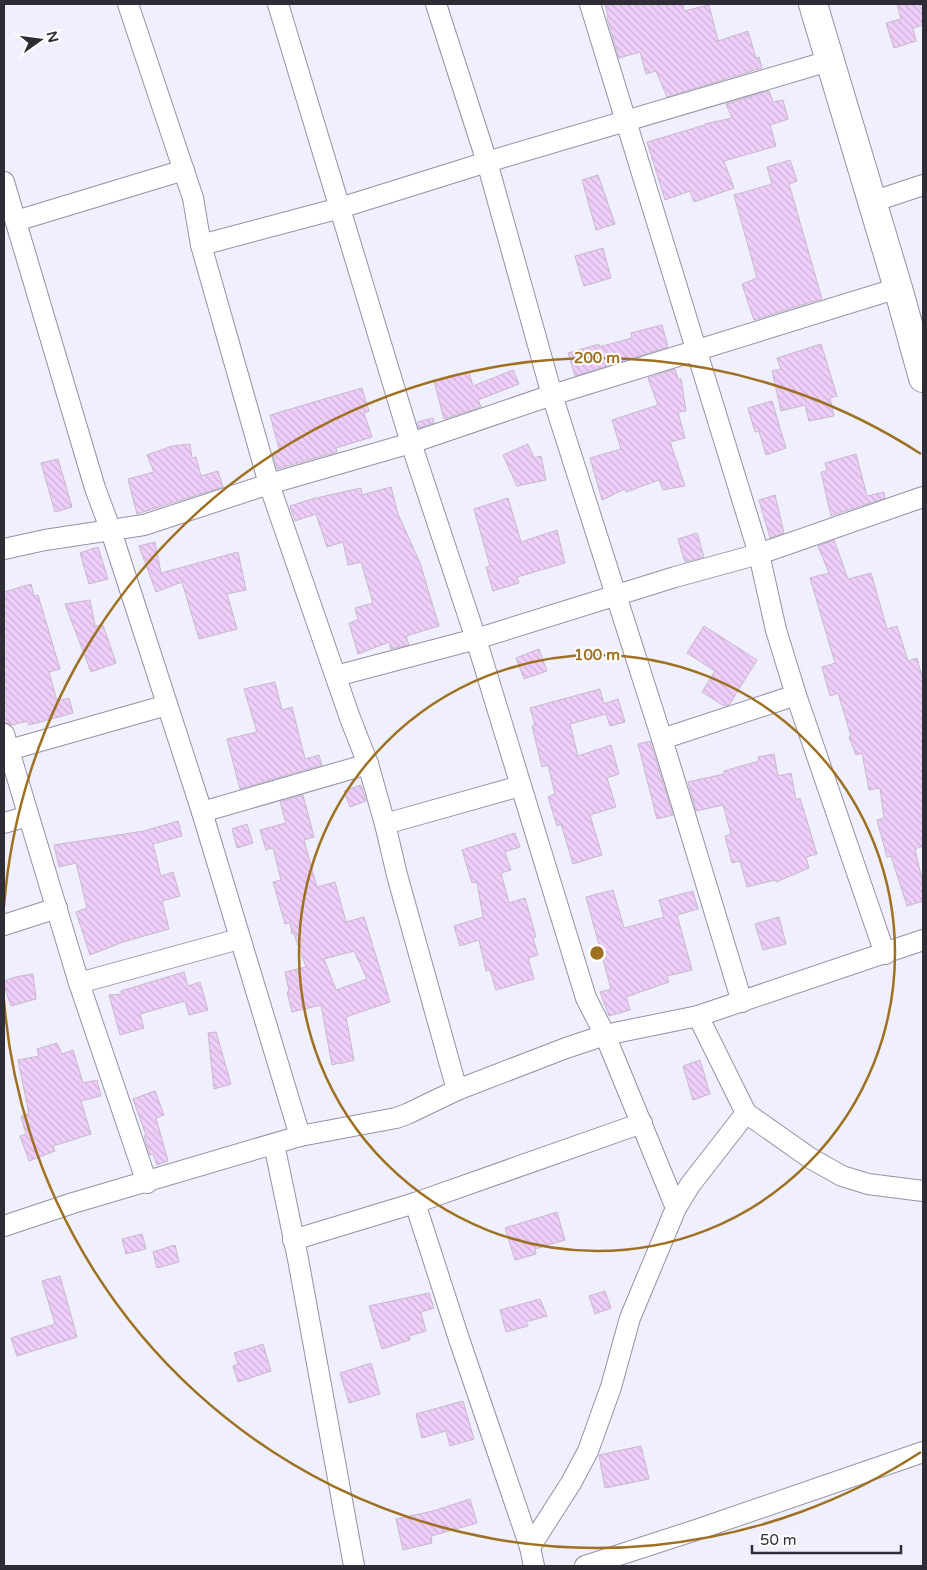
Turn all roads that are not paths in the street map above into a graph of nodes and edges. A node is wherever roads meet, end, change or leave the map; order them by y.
1 (128, 4) edge
2 (278, 4) edge
3 (436, 4) edge
4 (590, 4) edge
5 (812, 4) edge
6 (829, 61) junction
7 (626, 121) junction
8 (487, 162) junction
9 (184, 170) junction
10 (4, 182) edge
11 (923, 185) edge
12 (872, 202) junction
13 (340, 208) junction
14 (16, 221) junction
15 (201, 245) junction
16 (898, 288) junction
17 (696, 351) junction
18 (923, 378) edge
19 (552, 395) junction
20 (411, 442) junction
21 (269, 484) junction
22 (923, 497) edge
23 (111, 531) junction
24 (4, 549) edge
25 (759, 554) junction
26 (615, 595) junction
27 (476, 639) junction
28 (336, 676) junction
29 (796, 695) junction
30 (168, 705) junction
31 (662, 739) junction
32 (6, 742) edge
33 (368, 764) junction
34 (520, 786) junction
35 (202, 812) junction
36 (28, 816) junction
37 (4, 823) edge
38 (385, 824) junction
39 (57, 908) junction
40 (4, 925) edge
41 (239, 939) junction
42 (923, 940) edge
43 (885, 954) junction
44 (79, 983) junction
45 (742, 1002) junction
46 (698, 1016) junction
47 (605, 1035) junction
48 (456, 1090) junction
49 (746, 1113) junction
50 (642, 1123) junction
51 (300, 1136) junction
52 (274, 1144) junction
53 (147, 1183) junction
54 (923, 1191) edge
55 (416, 1203) junction
56 (676, 1208) junction
57 (5, 1221) edge
58 (293, 1240) junction
59 (923, 1452) edge
60 (532, 1557) edge
61 (354, 1566) edge
62 (585, 1566) edge

1 - 9 street
2 - 13 street
3 - 8 street
4 - 7 street
5 - 6 street
6 - 7 street
6 - 12 street
7 - 8 street
7 - 17 street
8 - 13 street
8 - 19 street
9 - 14 street
9 - 15 street
10 - 14 street
11 - 12 street
12 - 16 street
13 - 15 street
13 - 20 street
14 - 23 street
15 - 21 street
16 - 17 street
16 - 18 street
17 - 19 street
17 - 25 street
19 - 20 street
19 - 26 street
20 - 21 street
20 - 27 street
21 - 23 street
21 - 28 street
22 - 25 street
23 - 24 street
23 - 30 street
25 - 26 street
25 - 29 street
26 - 27 street
26 - 31 street
27 - 28 street
27 - 34 street
28 - 33 street
29 - 31 street
29 - 43 street
30 - 32 street
30 - 35 street
31 - 45 street
32 - 36 street
33 - 35 street
33 - 38 street
34 - 38 street
34 - 47 street
35 - 41 street
36 - 37 street
36 - 39 street
38 - 48 street
39 - 40 street
39 - 44 street
41 - 44 street
41 - 51 street
42 - 43 street
43 - 45 street
44 - 53 street
45 - 46 street
46 - 47 street
46 - 49 street
47 - 48 street
47 - 50 street
48 - 51 street
49 - 54 street
49 - 56 street
50 - 55 street
50 - 56 street
51 - 52 street
52 - 53 street
52 - 58 street
53 - 57 street
55 - 58 street
55 - 60 street
56 - 60 street
58 - 61 street
59 - 62 street

